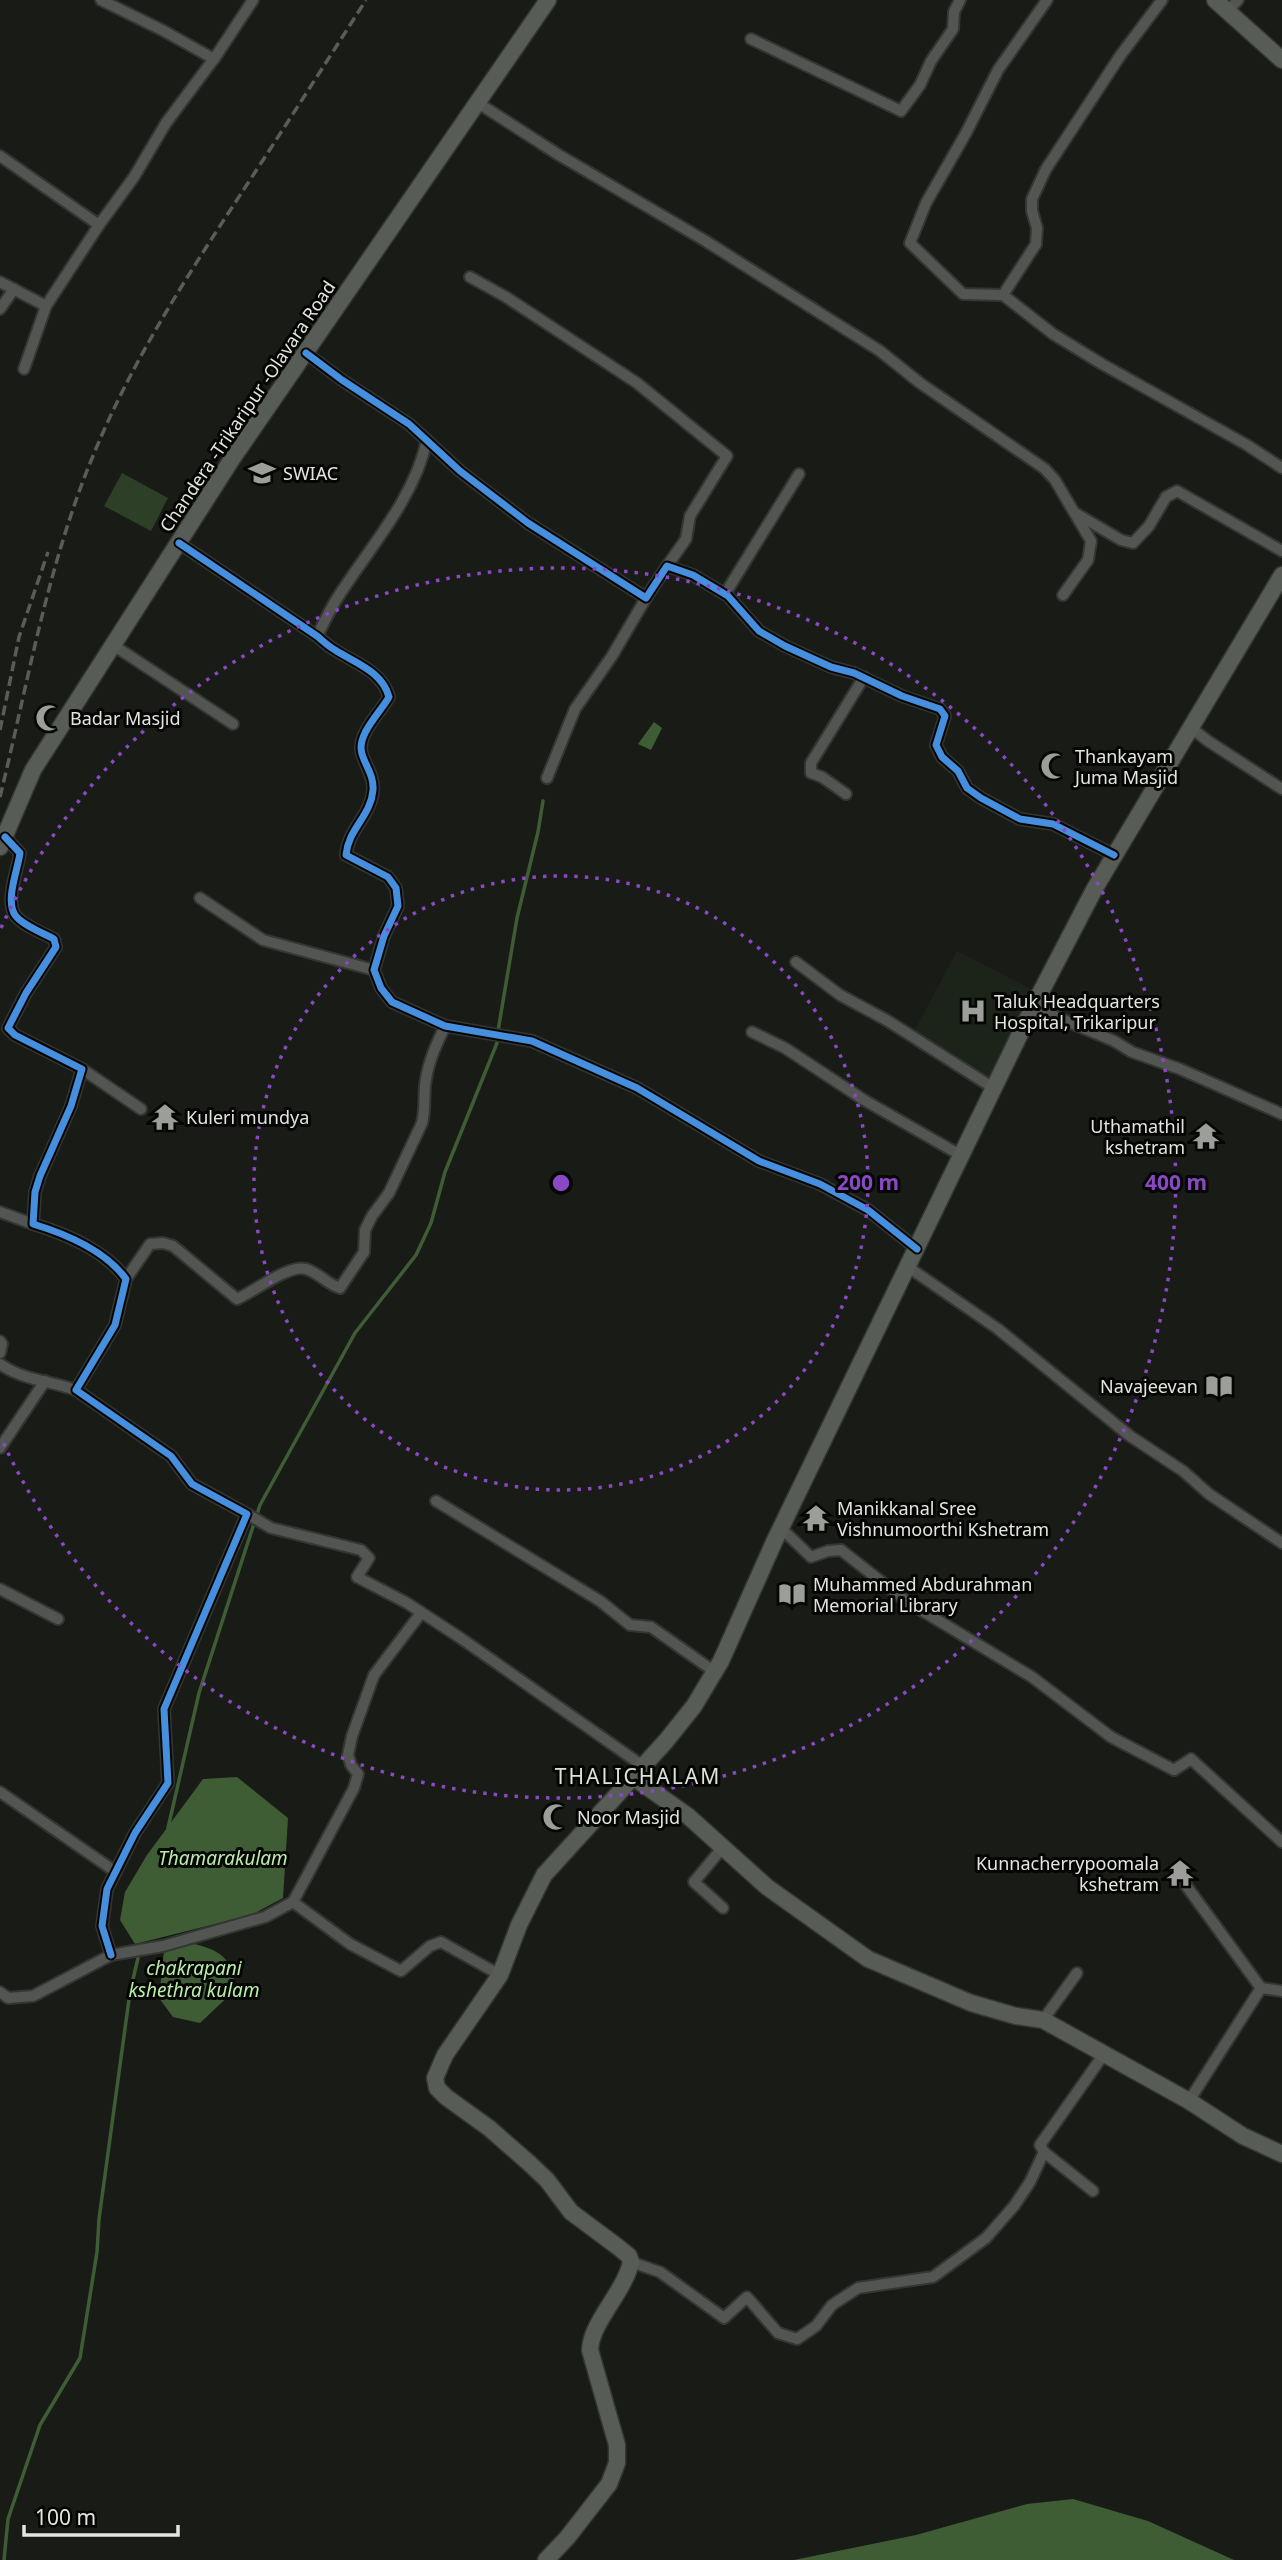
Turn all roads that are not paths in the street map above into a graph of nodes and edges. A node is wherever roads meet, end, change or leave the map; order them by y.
1 (101, 0) edge
2 (253, 0) edge
3 (548, 0) edge
4 (960, 0) edge
5 (1047, 0) edge
6 (1162, 0) edge
7 (1215, 0) edge
8 (1233, 6) edge
9 (751, 38) dead end
10 (214, 59) junction
11 (1282, 60) edge
12 (478, 103) junction
13 (0, 156) edge
14 (99, 225) junction
15 (470, 277) dead end
16 (0, 282) edge
17 (14, 289) junction
18 (1003, 295) junction
19 (46, 306) junction
20 (0, 309) edge
21 (306, 353) junction
22 (24, 369) dead end
23 (427, 440) junction
24 (1282, 468) edge
25 (799, 474) dead end
26 (1073, 512) junction
27 (179, 543) junction
28 (1282, 551) edge
29 (667, 566) junction
30 (1282, 575) edge
31 (724, 594) junction
32 (1062, 595) dead end
33 (646, 598) junction
34 (317, 636) junction
35 (113, 645) junction
36 (864, 677) junction
37 (233, 724) dead end
38 (1190, 727) junction
39 (547, 778) dead end
40 (1282, 789) edge
41 (846, 794) dead end
42 (2, 842) edge
43 (1114, 855) junction
44 (200, 898) dead end
45 (796, 962) dead end
46 (374, 970) junction
47 (1033, 1007) junction
48 (445, 1026) junction
49 (752, 1032) dead end
50 (82, 1069) junction
51 (995, 1089) junction
52 (141, 1109) dead end
53 (1282, 1114) edge
54 (962, 1156) junction
55 (0, 1212) edge
56 (33, 1224) junction
57 (917, 1249) junction
58 (908, 1268) junction
59 (126, 1279) junction
60 (0, 1341) edge
61 (0, 1353) edge
62 (0, 1364) edge
63 (45, 1381) junction
64 (76, 1390) junction
65 (0, 1448) edge
66 (436, 1500) dead end
67 (252, 1517) junction
68 (782, 1529) junction
69 (1282, 1543) edge
70 (0, 1589) edge
71 (421, 1613) junction
72 (58, 1619) dead end
73 (715, 1672) junction
74 (638, 1771) junction
75 (0, 1792) edge
76 (1282, 1842) edge
77 (723, 1847) junction
78 (116, 1872) junction
79 (1185, 1884) dead end
80 (293, 1902) junction
81 (723, 1908) dead end
82 (111, 1955) junction
83 (1077, 1973) dead end
84 (500, 1975) junction
85 (1261, 1988) junction
86 (1282, 1991) edge
87 (0, 1992) edge
88 (1043, 2020) junction
89 (1104, 2054) junction
90 (1189, 2101) junction
91 (1044, 2152) junction
92 (1282, 2154) edge
93 (1093, 2191) dead end
94 (631, 2262) junction
95 (546, 2560) edge

1 - 10 street
2 - 10 street
3 - 12 main road, Chandera -Trikaripur -Olavara Road
4 - 9 street
5 - 18 street
6 - 18 street
7 - 8 main road
8 - 11 main road
10 - 14 street
12 - 21 main road, Chandera -Trikaripur -Olavara Road
12 - 26 street
13 - 14 street
14 - 19 street
15 - 29 street
16 - 17 street
17 - 19 street
17 - 20 street
18 - 24 street
19 - 22 street
21 - 23 street
21 - 27 main road, Chandera -Trikaripur -Olavara Road
23 - 33 street
23 - 34 street
25 - 31 street
26 - 28 street
26 - 32 street
27 - 34 street
27 - 35 main road, Chandera -Trikaripur -Olavara Road
29 - 31 street
29 - 33 street
30 - 38 main road
31 - 36 street
33 - 39 street
34 - 46 street
35 - 37 street
35 - 42 main road, Chandera -Trikaripur -Olavara Road
36 - 41 street
36 - 43 street
38 - 40 street
38 - 43 main road
42 - 50 street
43 - 47 main road
44 - 46 street
45 - 51 street
46 - 48 street
47 - 51 main road
47 - 53 street
48 - 57 street
48 - 59 street
49 - 54 street
50 - 52 street
50 - 56 street
51 - 54 main road
54 - 57 main road
55 - 56 street
56 - 59 street
57 - 58 main road
58 - 68 main road
58 - 69 street
59 - 64 street
60 - 61 street
62 - 63 street
63 - 64 street
63 - 65 street
64 - 67 street
66 - 73 street
67 - 71 street
67 - 78 street
68 - 73 main road
68 - 76 street
70 - 72 street
71 - 74 street
71 - 80 street
73 - 74 main road
74 - 77 main road
74 - 84 main road
75 - 78 street
77 - 81 street
77 - 88 main road
78 - 82 street
79 - 85 street
80 - 82 street
80 - 84 street
82 - 87 street
83 - 88 street
84 - 94 main road
85 - 86 street
85 - 90 street
88 - 89 main road
89 - 90 main road
89 - 91 street
90 - 92 main road
91 - 93 street
91 - 94 street
94 - 95 main road

